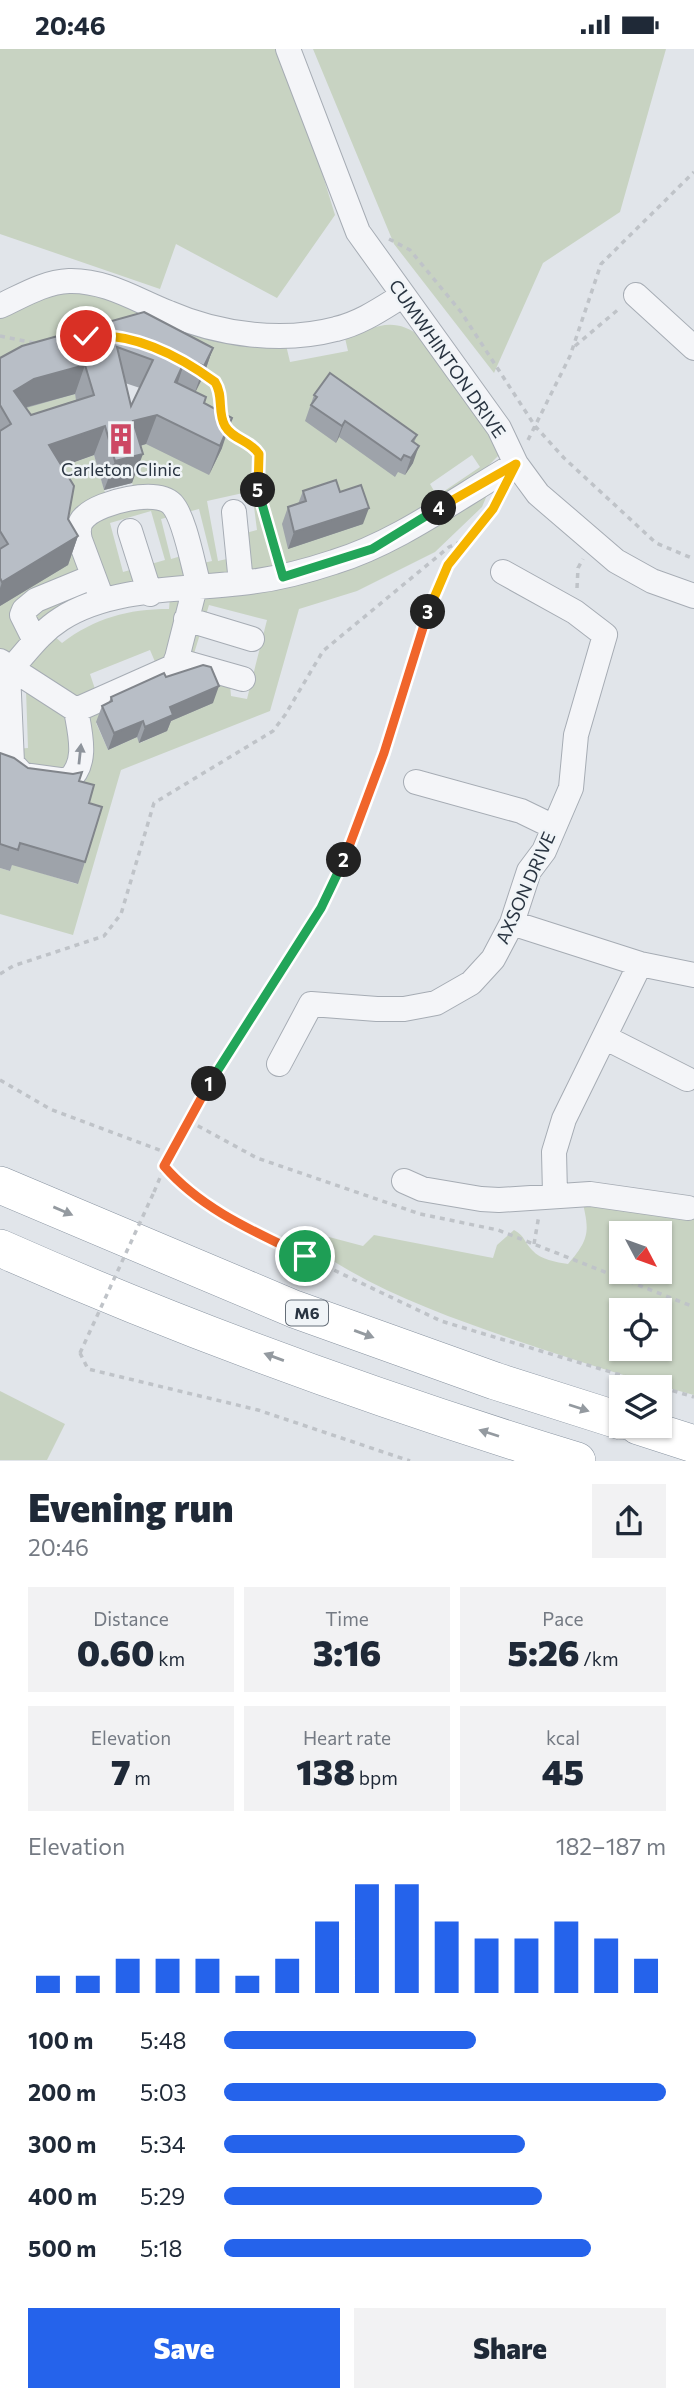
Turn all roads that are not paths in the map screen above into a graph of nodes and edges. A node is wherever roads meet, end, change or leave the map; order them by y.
1 (288, 49) edge
2 (636, 295) road end
3 (402, 296) junction
4 (0, 306) edge
5 (694, 348) edge
6 (516, 464) junction
7 (234, 512) dead end
8 (130, 531) dead end
9 (503, 572) dead end
10 (241, 583) junction
11 (197, 586) junction
12 (97, 588) junction
13 (150, 594) junction
14 (694, 596) edge
15 (186, 619) junction
16 (252, 639) dead end
17 (176, 660) junction
18 (6, 664) edge
19 (243, 679) dead end
20 (76, 710) junction
21 (416, 782) dead end
22 (554, 827) junction
23 (512, 923) junction
24 (640, 964) junction
25 (694, 975) edge
26 (606, 1038) junction
27 (279, 1064) dead end
28 (687, 1079) dead end
29 (404, 1181) dead end
30 (0, 1185) edge
31 (555, 1194) junction
32 (688, 1208) dead end
33 (0, 1248) edge
34 (609, 1417) edge
35 (672, 1437) edge
36 (694, 1444) edge
37 (577, 1461) edge

1 - 3 street, CUMWHINTON DRIVE
2 - 5 street
3 - 4 street
3 - 6 street, CUMWHINTON DRIVE
6 - 10 street
6 - 14 street, CUMWHINTON DRIVE
7 - 10 street
8 - 13 street
9 - 22 street, AXSON DRIVE
10 - 11 street
11 - 12 street
11 - 13 street
11 - 15 street
12 - 13 street
12 - 18 street
15 - 16 street
15 - 17 street
17 - 19 street
17 - 20 street
18 - 20 street
18 -> 20 street
21 - 22 street
22 - 23 street, AXSON DRIVE
23 - 24 street
23 - 27 street, AXSON DRIVE
24 - 25 street
24 - 26 street
26 - 28 street
26 - 31 street
29 - 31 street
30 -> 34 highway, M6
31 - 32 street
37 -> 33 highway
35 - 36 highway

